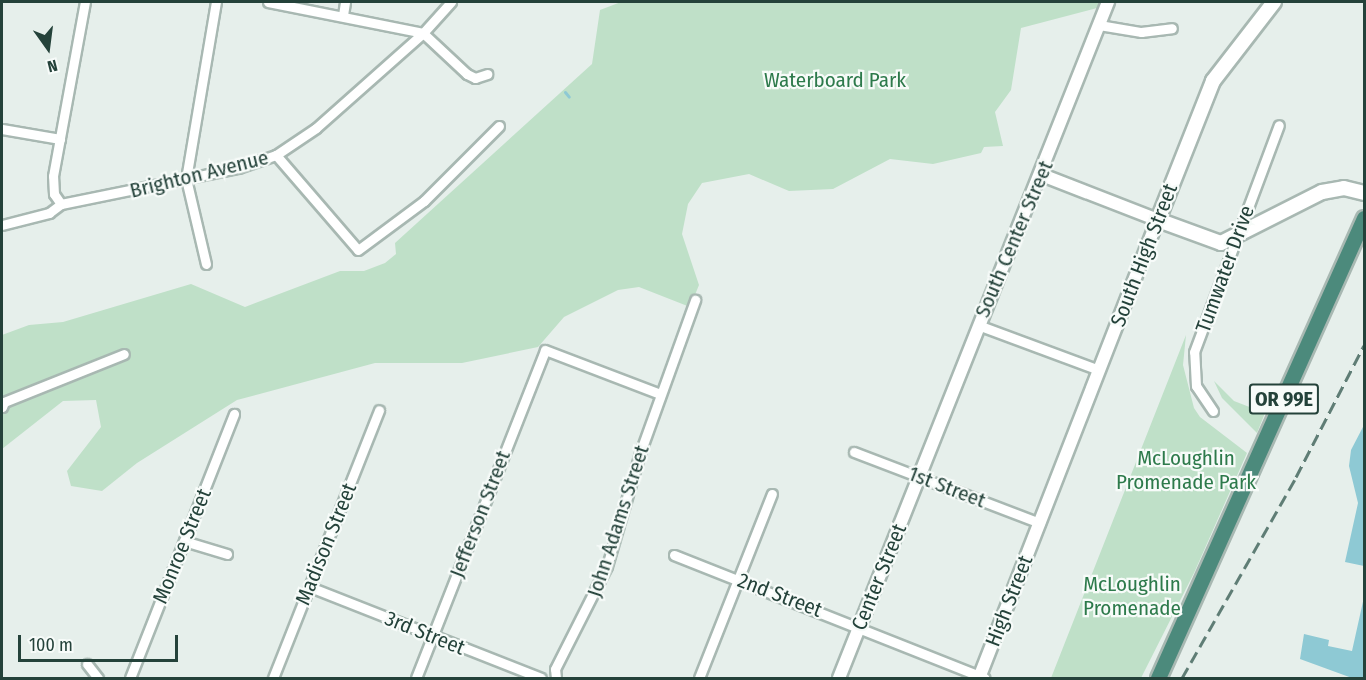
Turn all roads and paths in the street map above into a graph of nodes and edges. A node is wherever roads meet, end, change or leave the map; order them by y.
1 (85, 2) edge
2 (216, 2) edge
3 (267, 2) edge
4 (345, 2) edge
5 (451, 2) edge
6 (1108, 2) edge
7 (1274, 2) edge
8 (343, 15) junction
9 (1099, 26) junction
10 (1172, 28) dead end
11 (423, 33) junction
12 (487, 75) dead end
13 (1279, 125) dead end
14 (499, 126) dead end
15 (2, 129) edge
16 (60, 139) junction
17 (276, 155) junction
18 (1042, 175) junction
19 (186, 179) junction
20 (1365, 193) edge
21 (61, 204) junction
22 (1365, 218) edge
23 (1158, 220) junction
24 (2, 225) edge
25 (1235, 238) junction
26 (206, 264) dead end
27 (695, 300) dead end
28 (978, 325) junction
29 (124, 354) dead end
30 (1099, 370) junction
31 (660, 394) junction
32 (2, 407) edge
33 (379, 410) dead end
34 (1212, 411) dead end
35 (234, 414) dead end
36 (854, 452) dead end
37 (919, 476) junction
38 (772, 494) dead end
39 (1040, 523) junction
40 (184, 541) junction
41 (227, 554) dead end
42 (674, 555) dead end
43 (739, 579) junction
44 (310, 587) junction
45 (859, 627) junction
46 (433, 636) junction
47 (87, 664) dead end
48 (98, 678) edge
49 (130, 678) edge
50 (273, 678) edge
51 (416, 678) edge
52 (541, 678) edge
53 (556, 678) edge
54 (699, 678) edge
55 (839, 678) edge
56 (981, 678) edge
57 (1158, 678) edge

1 - 16 street
2 - 19 street
3 - 8 street
4 - 8 street
5 - 11 street, Brighton Avenue
6 - 9 street, South Center Street
7 - 23 main road, South High Street
8 - 11 street
9 - 10 street
9 - 18 street, South Center Street
11 - 12 street
11 - 17 street, Brighton Avenue
13 - 25 street, Tumwater Drive
14 - 17 street
15 - 16 street
16 - 21 street
17 - 19 street, Brighton Avenue
18 - 23 street
18 - 28 street, South Center Street
19 - 21 street, Brighton Avenue
19 - 26 street
20 - 25 main road
21 - 24 street, Brighton Avenue
22 - 57 highway, OR 99E
23 - 25 main road
23 - 30 street, South High Street
25 - 34 street, Tumwater Drive
27 - 31 street, John Adams Street
28 - 30 street
28 - 37 street, South Center Street
29 - 32 street
30 - 39 street, South High Street
31 - 46 street, Jefferson Street
31 - 53 street, John Adams Street
33 - 44 street, Madison Street
35 - 40 street, Monroe Street
36 - 37 street, 1st Street
37 - 39 street, 1st Street
37 - 45 street, Center Street
38 - 43 street
39 - 56 street, High Street
40 - 41 street
40 - 49 street, Monroe Street
42 - 43 street, 2nd Street
43 - 45 street, 2nd Street
43 - 54 street
44 - 46 street, 3rd Street
44 - 50 street, Madison Street
45 - 55 street, Center Street
45 - 56 street, 2nd Street
46 - 51 street, Jefferson Street
46 - 52 street, 3rd Street
47 - 48 street

